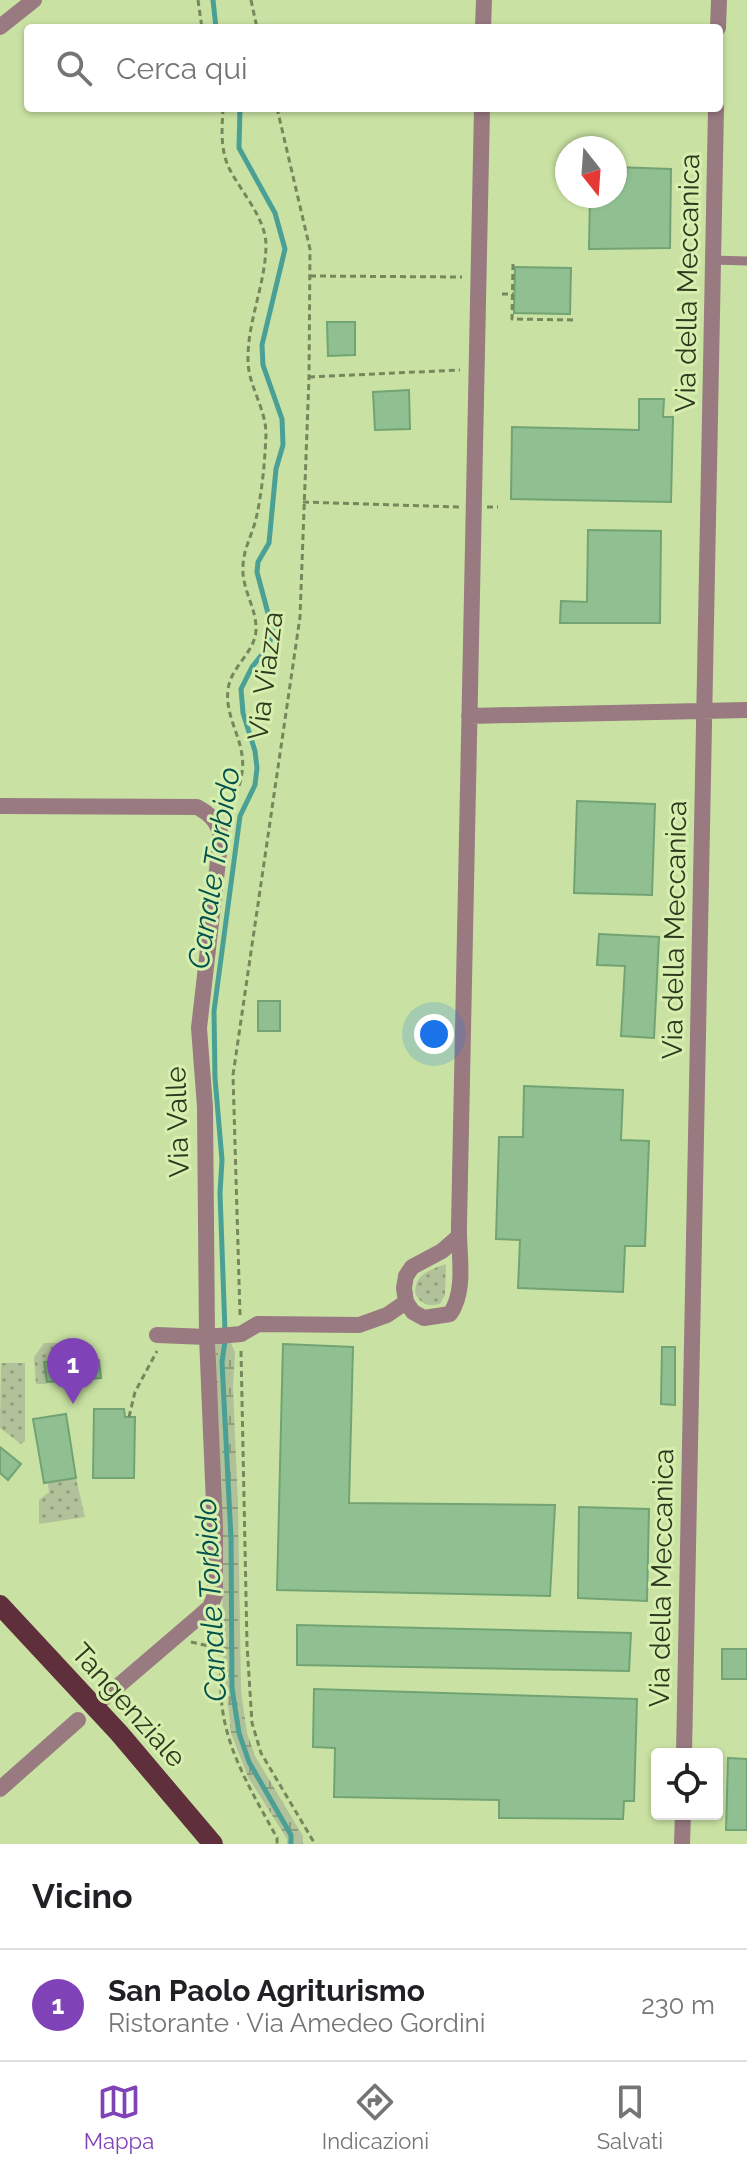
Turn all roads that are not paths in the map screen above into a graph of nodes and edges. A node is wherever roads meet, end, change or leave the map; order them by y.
1 (34, 0) edge
2 (484, 0) edge
3 (719, 0) edge
4 (483, 24) edge
5 (718, 24) edge
6 (0, 27) edge
7 (482, 112) edge
8 (716, 112) edge
9 (713, 260) junction
10 (747, 261) edge
11 (704, 710) junction
12 (747, 710) edge
13 (469, 716) junction
14 (0, 806) edge
15 (458, 1237) junction
16 (406, 1302) junction
17 (207, 1337) junction
18 (159, 1339) road end
19 (0, 1605) edge
20 (104, 1698) dead end
21 (78, 1720) dead end
22 (684, 1748) edge
23 (0, 1789) edge
24 (683, 1820) edge
25 (213, 1844) edge
26 (682, 1844) edge

1 - 6 street
2 - 4 street
3 - 5 street
7 - 13 street
8 - 9 street, Via della Meccanica
9 - 10 lane
9 - 11 street, Via della Meccanica
11 - 12 street
11 - 13 street
11 - 22 street, Via della Meccanica
13 - 15 street
14 - 17 street, Via Valle
15 - 16 street
15 - 16 street
16 - 17 street
17 - 18 street
17 - 20 street, Via Valle
19 - 25 main road, Tangenziale
21 - 23 street
24 - 26 street

